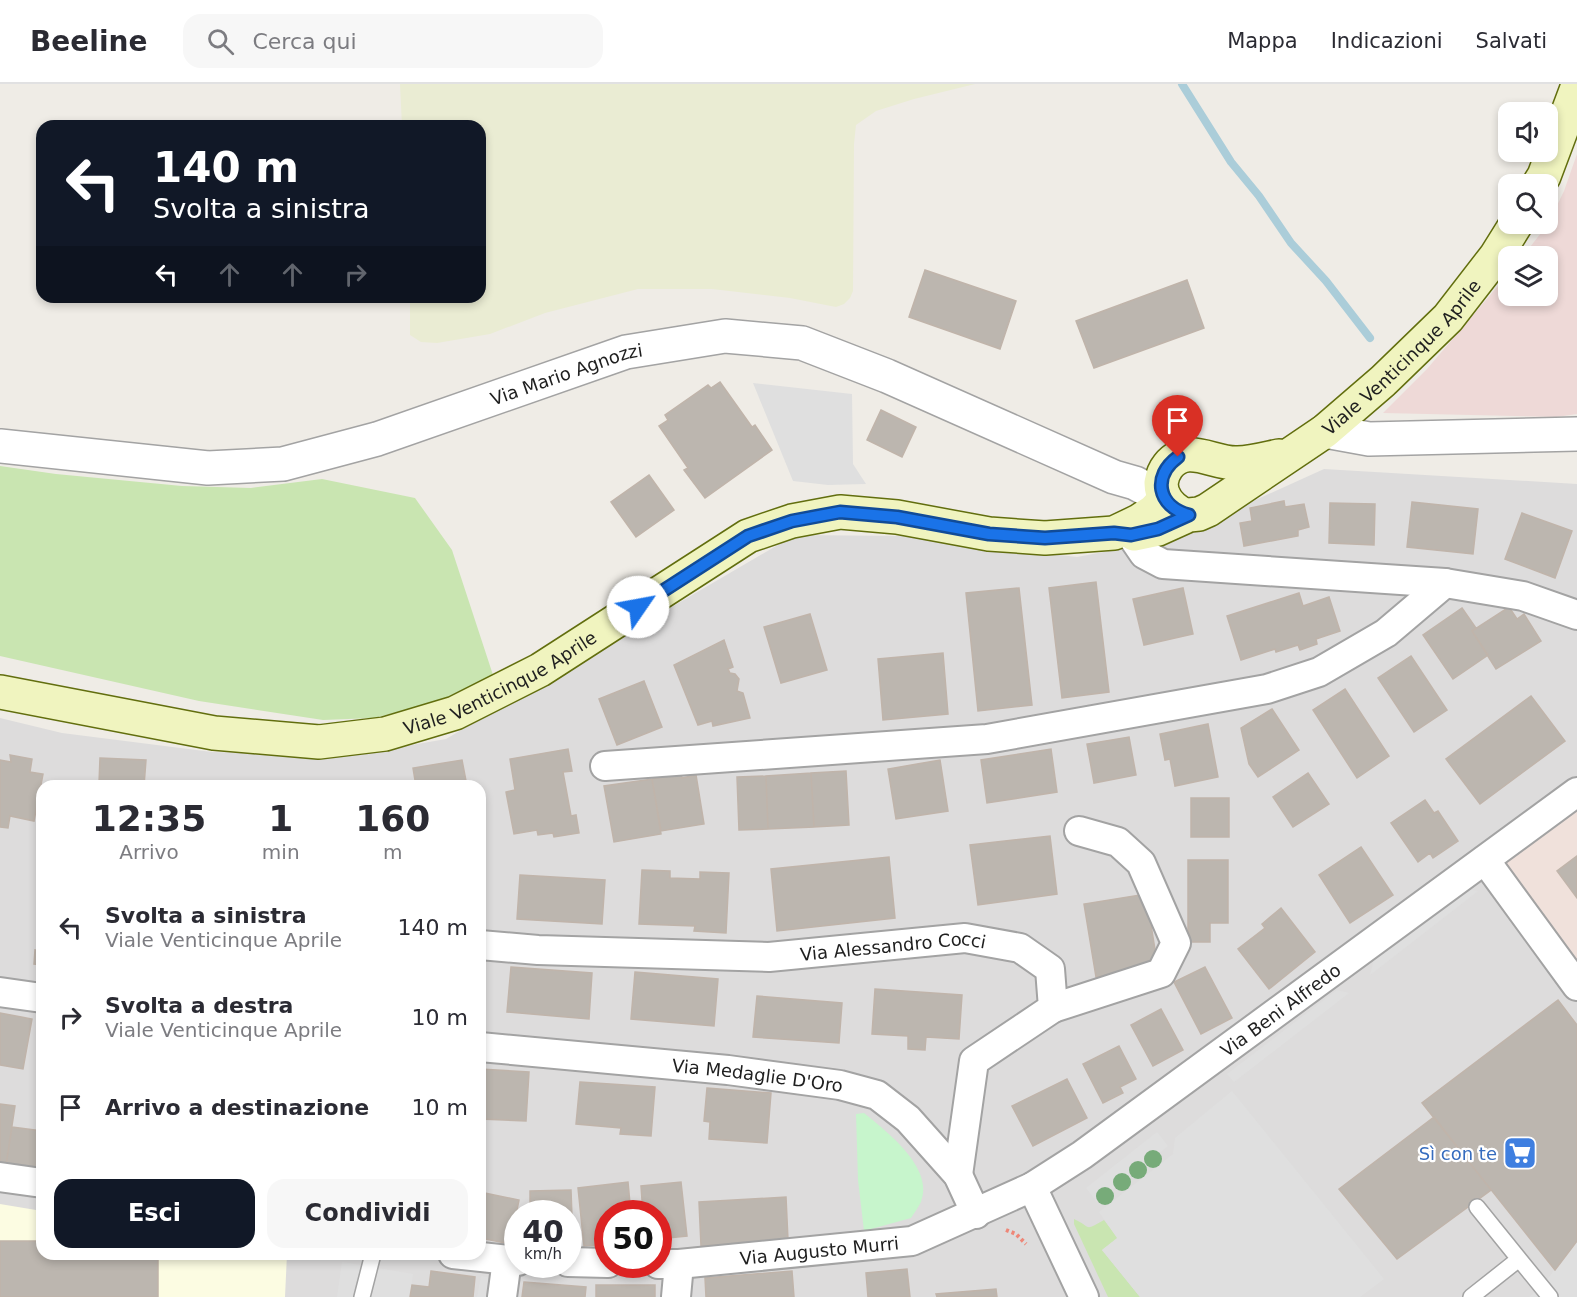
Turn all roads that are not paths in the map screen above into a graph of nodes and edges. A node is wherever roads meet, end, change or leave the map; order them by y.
1 (1577, 88) edge
2 (1545, 174) edge
3 (1510, 234) edge
4 (1325, 431) junction
5 (1577, 434) edge
6 (0, 446) edge
7 (1295, 452) junction
8 (1208, 458) junction
9 (1170, 462) junction
10 (1114, 477) junction
11 (1190, 506) junction
12 (1122, 534) junction
13 (1445, 583) junction
14 (1577, 615) edge
15 (0, 692) edge
16 (605, 766) dead end
17 (1577, 792) edge
18 (1079, 831) dead end
19 (1485, 860) junction
20 (486, 946) edge
21 (1577, 986) edge
22 (0, 992) edge
23 (36, 997) edge
24 (1053, 1008) junction
25 (486, 1048) edge
26 (958, 1175) junction
27 (0, 1176) edge
28 (36, 1182) edge
29 (1032, 1187) junction
30 (1477, 1207) dead end
31 (986, 1220) junction
32 (486, 1258) edge
33 (1519, 1258) junction
34 (371, 1260) edge
35 (504, 1260) edge
36 (672, 1264) edge
37 (507, 1278) edge
38 (672, 1278) edge
39 (362, 1297) edge
40 (502, 1297) edge
41 (676, 1297) edge
42 (1084, 1297) edge
43 (1472, 1297) edge
44 (1550, 1297) edge

1 - 2 main road
3 - 4 main road, Viale Venticinque Aprile
4 - 5 street
4 - 7 main road, Viale Venticinque Aprile
6 - 10 street, Via Mario Agnozzi
7 - 8 main road, Viale Venticinque Aprile
7 - 11 main road, Viale Venticinque Aprile
8 - 9 main road, Viale Venticinque Aprile
8 - 11 main road
9 - 10 street
9 - 11 main road
10 - 11 street, Via Mario Agnozzi
11 - 12 main road, Viale Venticinque Aprile
12 - 13 street
12 - 15 main road, Viale Venticinque Aprile
13 - 14 street
13 - 16 street
17 - 19 street, Via Beni Alfredo
18 - 24 street
19 - 21 street
19 - 29 street, Via Beni Alfredo
20 - 24 street, Via Alessandro Cocci
22 - 23 street
24 - 26 street
25 - 26 street, Via Medaglie D'Oro
26 - 31 street, Via Medaglie D'Oro
27 - 28 street
29 - 31 street, Via Beni Alfredo
29 - 42 street
30 - 33 lane
31 - 36 street, Via Augusto Murri
32 - 35 street
33 - 43 lane
33 - 44 lane
34 - 39 lane
37 - 40 street
38 - 41 street

